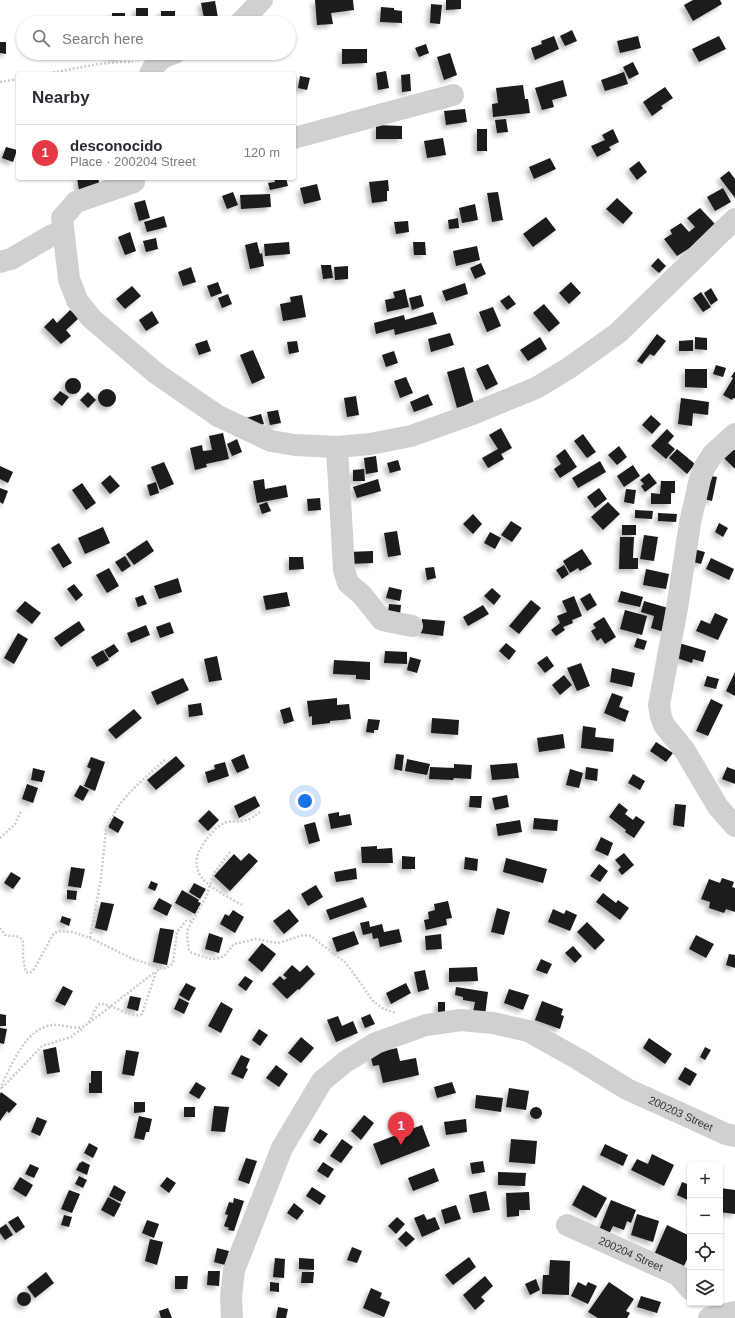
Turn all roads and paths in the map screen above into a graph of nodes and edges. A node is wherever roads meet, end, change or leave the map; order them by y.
1 (262, 0) edge
2 (248, 16) edge
3 (158, 60) edge
4 (56, 72) edge
5 (148, 72) edge
6 (151, 72) edge
7 (16, 79) edge
8 (0, 82) edge
9 (453, 95) dead end
10 (296, 137) edge
11 (136, 180) edge
12 (735, 219) edge
13 (52, 236) junction
14 (0, 262) edge
15 (735, 434) edge
16 (337, 447) junction
17 (412, 626) dead end
18 (165, 760) dead end
19 (21, 811) dead end
20 (261, 811) dead end
21 (735, 826) edge
22 (0, 838) edge
23 (230, 852) dead end
24 (209, 885) junction
25 (242, 905) dead end
26 (192, 921) junction
27 (0, 928) edge
28 (90, 938) junction
29 (161, 968) junction
30 (156, 972) junction
31 (111, 1006) junction
32 (426, 1025) junction
33 (0, 1090) edge
34 (735, 1136) edge
35 (567, 1225) dead end
36 (687, 1286) edge
37 (703, 1306) edge
38 (735, 1312) edge
39 (232, 1318) edge
40 (709, 1318) edge

1 - 2 street
3 - 6 street
4 - 5 path
7 - 8 path
9 - 10 street
11 - 13 street
12 - 16 street
13 - 14 street
13 - 16 street
15 - 21 street
16 - 17 street
18 - 28 path
19 - 22 path
20 - 24 path
23 - 24 path
24 - 25 path
24 - 26 path
26 - 29 path
26 - 32 path
27 - 28 path
28 - 29 path
29 - 30 path
30 - 31 path
30 - 31 path
31 - 33 path
31 - 33 path
32 - 34 street, 200203 Street
32 - 39 street, 200203 Street
35 - 36 street, 200204 Street
37 - 40 street
38 - 40 street

